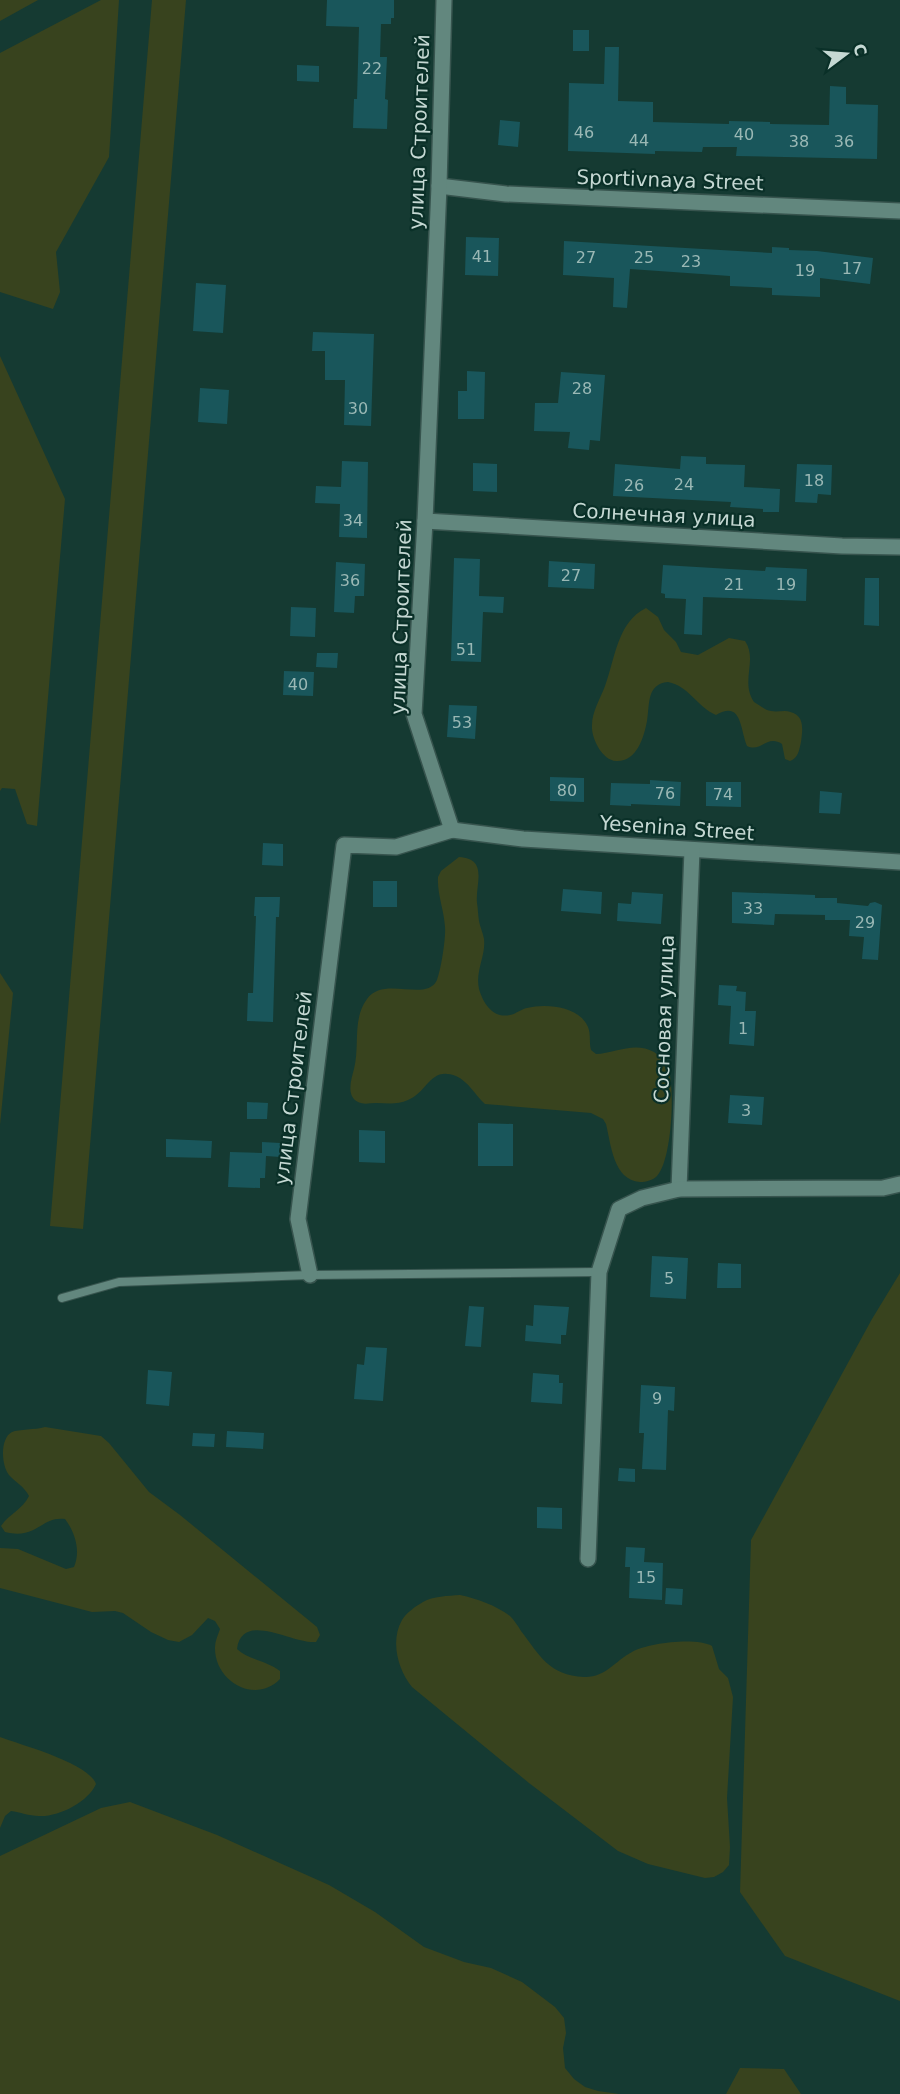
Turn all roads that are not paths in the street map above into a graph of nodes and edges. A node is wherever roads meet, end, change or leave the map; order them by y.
1 (444, 0) edge
2 (439, 186) junction
3 (900, 211) edge
4 (425, 521) junction
5 (900, 547) edge
6 (452, 830) junction
7 (692, 850) junction
8 (900, 862) edge
9 (900, 1184) edge
10 (679, 1189) junction
11 (598, 1272) junction
12 (310, 1275) junction
13 (62, 1298) dead end
14 (588, 1559) dead end

1 - 2 street, улица Строителей
2 - 3 street, Sportivnaya Street
2 - 4 street, улица Строителей
4 - 5 street, Солнечная улица
4 - 6 street, улица Строителей
6 - 7 street, Yesenina Street
6 - 12 street, улица Строителей
7 - 8 street, Yesenina Street
7 - 10 street, Сосновая улица
9 - 10 street
10 - 11 street
11 - 12 lane
11 - 14 street
12 - 13 lane

